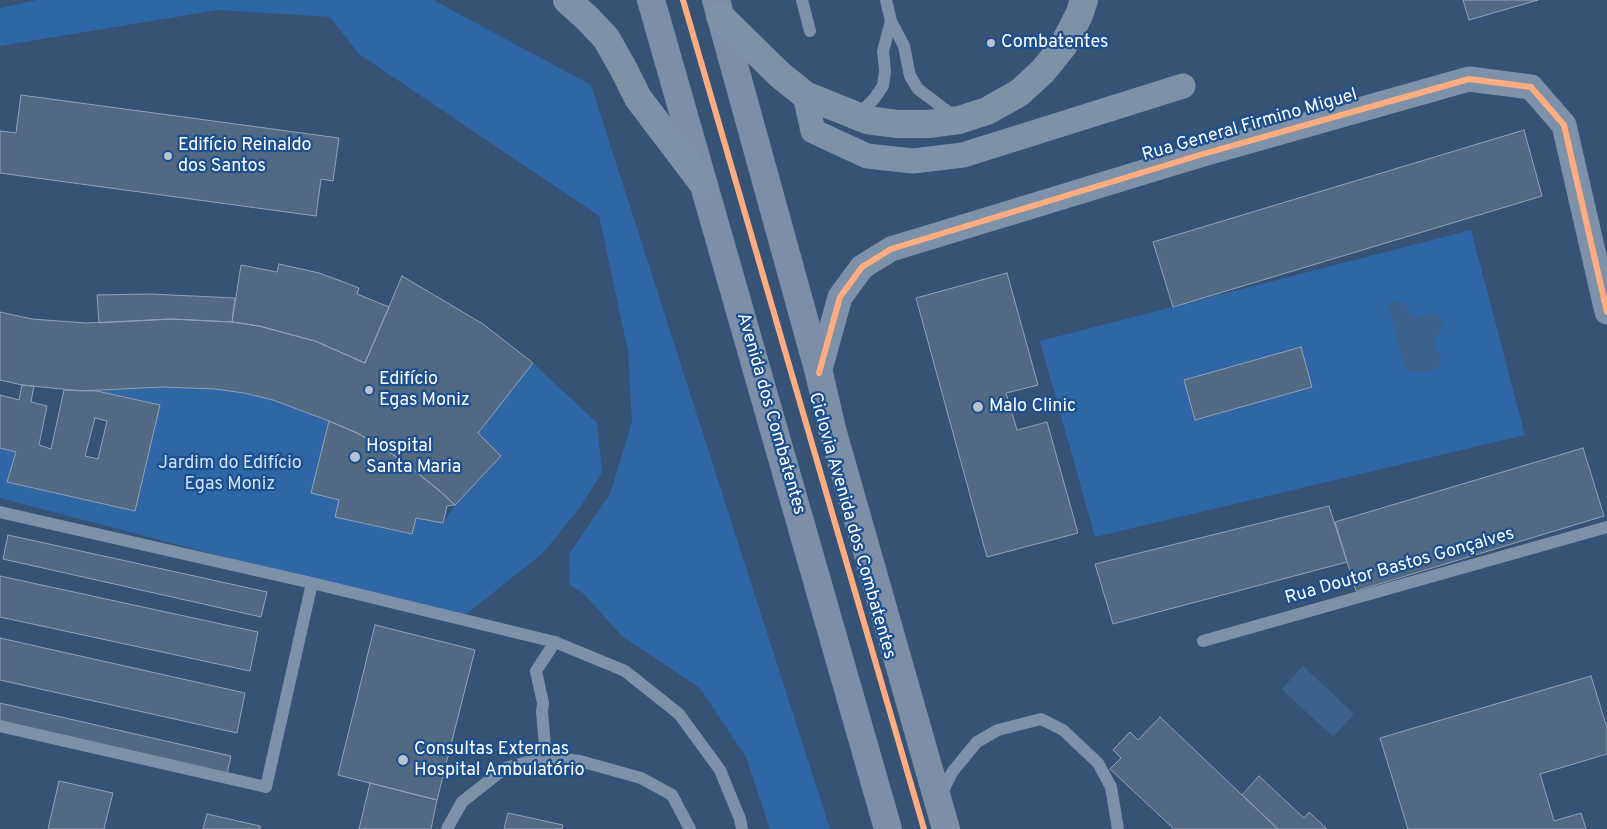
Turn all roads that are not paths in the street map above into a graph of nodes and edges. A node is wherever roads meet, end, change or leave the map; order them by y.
1 (567, 0) edge
2 (651, 0) edge
3 (802, 0) edge
4 (886, 0) edge
5 (1084, 0) edge
6 (718, 8) edge
7 (891, 22) junction
8 (810, 31) dead end
9 (1183, 86) dead end
10 (805, 95) junction
11 (856, 117) junction
12 (959, 120) junction
13 (704, 185) junction
14 (1607, 312) edge
15 (819, 373) junction
16 (0, 512) edge
17 (1607, 527) edge
18 (312, 584) junction
19 (1203, 641) dead end
20 (555, 642) junction
21 (0, 726) edge
22 (546, 757) junction
23 (938, 800) junction
24 (447, 829) edge
25 (690, 829) edge
26 (742, 829) edge
27 (888, 829) edge
28 (946, 829) edge
29 (1118, 829) edge

1 - 13 highway
2 - 13 main road, Avenida dos Combatentes
3 - 8 lane
4 - 7 lane
5 - 12 highway
6 - 10 highway
6 - 15 main road
7 - 11 lane
7 - 12 lane
9 - 10 street
10 - 11 highway
11 - 12 highway
13 - 27 main road, Avenida dos Combatentes
14 - 15 street, Rua General Firmino Miguel
15 - 23 main road
16 - 18 lane
17 - 19 lane, Rua Doutor Bastos Gonçalves
18 - 20 lane
18 - 21 lane
20 - 22 lane
20 - 26 lane
22 - 24 lane
22 - 25 lane
23 - 28 main road
23 - 29 lane

